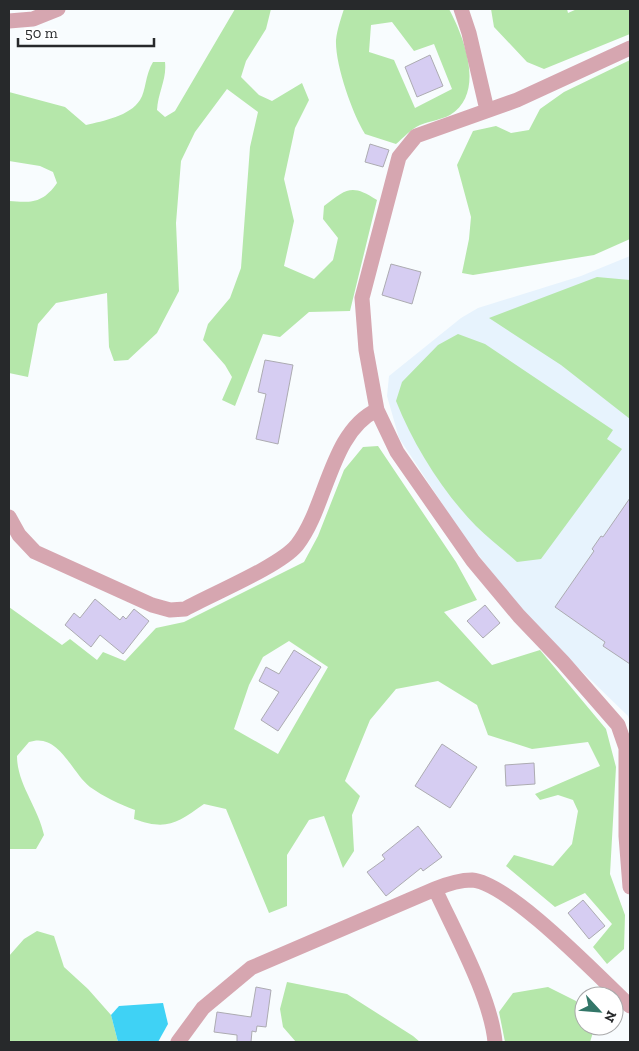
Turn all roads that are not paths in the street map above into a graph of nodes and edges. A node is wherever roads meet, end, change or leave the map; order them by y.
1 (58, 9) edge
2 (461, 9) edge
3 (9, 21) edge
4 (630, 48) edge
5 (487, 110) junction
6 (377, 410) junction
7 (9, 517) edge
8 (630, 887) edge
9 (435, 889) junction
10 (630, 1006) edge
11 (178, 1042) edge
12 (494, 1042) edge

1 - 3 street
2 - 5 street
4 - 5 street
5 - 6 street
6 - 7 street
6 - 8 street
9 - 10 street
9 - 11 street
9 - 12 street

